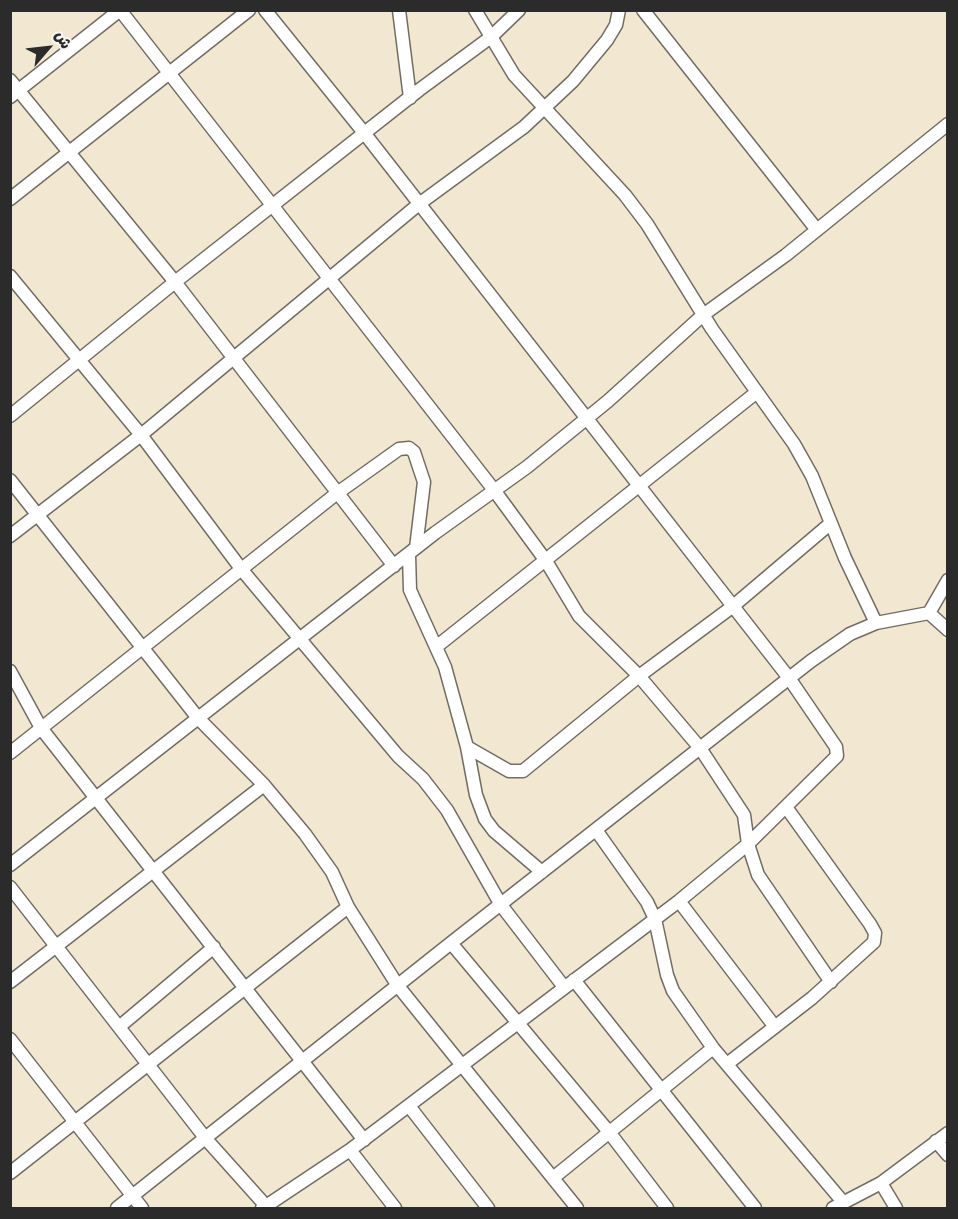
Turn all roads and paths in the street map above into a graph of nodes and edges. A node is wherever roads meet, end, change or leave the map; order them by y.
1 (120, 10) edge
2 (249, 10) edge
3 (265, 10) edge
4 (399, 10) edge
5 (476, 10) edge
6 (519, 10) edge
7 (619, 10) edge
8 (643, 10) edge
9 (491, 38) junction
10 (170, 73) junction
11 (10, 80) edge
12 (15, 94) edge
13 (410, 98) junction
14 (545, 109) junction
15 (948, 124) edge
16 (365, 134) junction
17 (69, 152) junction
18 (10, 199) edge
19 (418, 204) junction
20 (272, 207) junction
21 (817, 230) junction
22 (10, 276) edge
23 (330, 278) junction
24 (175, 282) junction
25 (703, 315) junction
26 (234, 357) junction
27 (81, 360) junction
28 (758, 392) junction
29 (10, 416) edge
30 (585, 419) junction
31 (141, 435) junction
32 (10, 480) edge
33 (639, 488) junction
34 (494, 490) junction
35 (336, 494) junction
36 (38, 515) junction
37 (831, 523) junction
38 (10, 536) edge
39 (412, 552) junction
40 (546, 561) junction
41 (394, 566) junction
42 (242, 570) junction
43 (948, 580) edge
44 (732, 607) junction
45 (929, 613) junction
46 (876, 623) junction
47 (948, 630) edge
48 (300, 639) junction
49 (436, 647) junction
50 (143, 650) junction
51 (10, 671) edge
52 (639, 676) junction
53 (789, 678) junction
54 (198, 718) junction
55 (41, 728) junction
56 (467, 747) junction
57 (700, 748) junction
58 (10, 753) edge
59 (264, 785) junction
60 (95, 799) junction
61 (786, 807) junction
62 (596, 830) junction
63 (748, 844) junction
64 (10, 865) edge
65 (152, 870) junction
66 (542, 872) junction
67 (10, 887) edge
68 (679, 901) junction
69 (501, 905) junction
70 (348, 907) junction
71 (655, 919) junction
72 (451, 943) junction
73 (57, 946) junction
74 (214, 947) junction
75 (10, 982) edge
76 (831, 982) junction
77 (569, 983) junction
78 (398, 986) junction
79 (246, 988) junction
80 (516, 1023) junction
81 (119, 1027) junction
82 (775, 1027) junction
83 (10, 1040) edge
84 (713, 1048) junction
85 (302, 1062) junction
86 (148, 1064) junction
87 (727, 1064) junction
88 (462, 1066) junction
89 (660, 1089) junction
90 (409, 1106) junction
91 (76, 1123) junction
92 (609, 1132) junction
93 (948, 1133) edge
94 (206, 1139) junction
95 (364, 1140) junction
96 (936, 1141) junction
97 (350, 1150) junction
98 (948, 1155) edge
99 (10, 1173) edge
100 (553, 1178) junction
101 (881, 1183) junction
102 (133, 1196) junction
103 (838, 1205) edge
104 (266, 1208) edge
105 (117, 1209) edge
106 (142, 1209) edge
107 (395, 1209) edge
108 (488, 1209) edge
109 (577, 1209) edge
110 (667, 1209) edge
111 (755, 1209) edge
112 (896, 1209) edge

1 - 10 street
1 - 12 street
2 - 10 street
3 - 16 street
4 - 13 street
5 - 9 street
6 - 9 street
7 - 14 street
8 - 21 street
9 - 13 street
9 - 14 street
10 - 17 street
10 - 20 street
11 - 12 street
12 - 17 street
13 - 16 street
14 - 19 street
14 - 25 street
15 - 21 street
16 - 19 street
16 - 20 street
17 - 18 street
17 - 24 street
19 - 23 street
19 - 30 street
20 - 23 street
20 - 24 street
21 - 25 street
22 - 27 street
23 - 26 street
23 - 34 street
24 - 26 street
24 - 27 street
25 - 28 street
25 - 30 street
26 - 31 street
26 - 35 street
27 - 29 street
27 - 31 street
28 - 33 street
28 - 37 street
30 - 33 street
30 - 34 street
31 - 36 street
31 - 42 street
32 - 36 street
33 - 40 street
33 - 44 street
34 - 39 street
34 - 40 street
35 - 39 street
35 - 41 street
35 - 42 street
36 - 38 street
36 - 50 street
37 - 44 street
37 - 46 street
39 - 41 street
39 - 49 street
40 - 49 street
40 - 52 street
41 - 48 street
42 - 48 street
42 - 50 street
43 - 45 street
44 - 52 street
44 - 53 street
45 - 46 street
45 - 47 street
46 - 53 street
48 - 54 street
48 - 69 street
49 - 56 street
50 - 54 street
50 - 55 street
51 - 55 street
52 - 56 street
52 - 57 street
53 - 57 street
53 - 61 street
54 - 59 street
54 - 60 street
55 - 58 street
55 - 60 street
56 - 66 street
57 - 62 street
57 - 63 street
59 - 65 street
59 - 70 street
60 - 64 street
60 - 65 street
61 - 63 street
61 - 76 street
62 - 66 street
62 - 71 street
63 - 68 street
63 - 76 street
65 - 73 street
65 - 74 street
66 - 69 street
67 - 73 street
68 - 71 street
68 - 82 street
69 - 72 street
69 - 77 street
70 - 78 street
70 - 79 street
71 - 77 street
71 - 84 street
72 - 78 street
72 - 80 street
73 - 75 street
73 - 81 street
74 - 79 street
74 - 81 street
76 - 82 street
77 - 80 street
77 - 89 street
78 - 85 street
78 - 88 street
79 - 85 street
79 - 86 street
80 - 88 street
80 - 92 street
81 - 86 street
82 - 87 street
83 - 91 street
84 - 87 street
84 - 89 street
85 - 94 street
85 - 95 street
86 - 91 street
86 - 94 street
87 - 103 street
88 - 90 street
88 - 100 street
89 - 92 street
89 - 111 street
90 - 95 street
90 - 108 street
91 - 99 street
91 - 102 street
92 - 100 street
92 - 110 street
93 - 96 street
94 - 102 street
94 - 104 street
95 - 97 street
96 - 98 street
96 - 101 street
97 - 104 street
97 - 107 street
100 - 109 street
101 - 103 street
101 - 112 street
102 - 105 street
102 - 106 street

